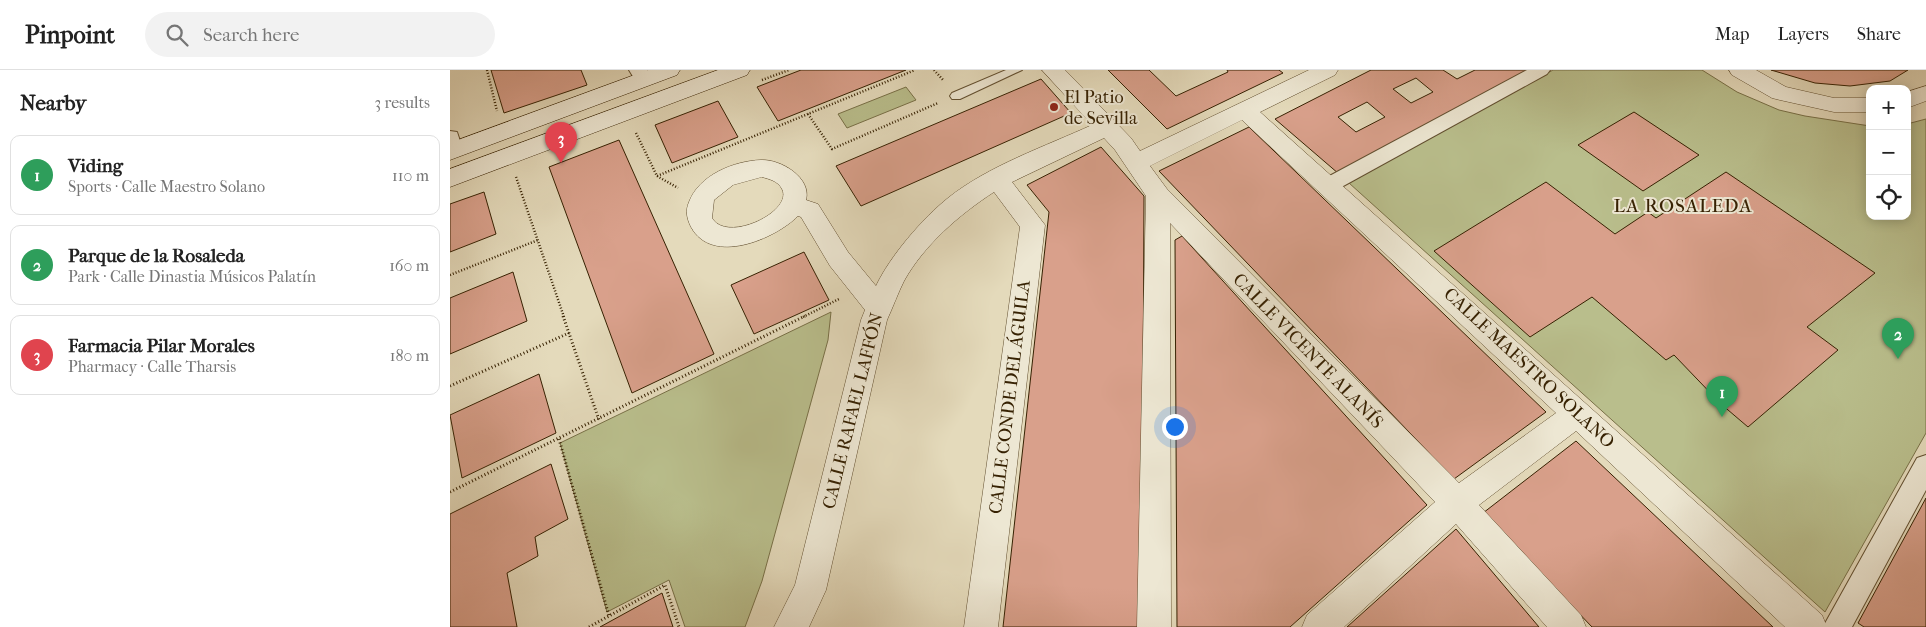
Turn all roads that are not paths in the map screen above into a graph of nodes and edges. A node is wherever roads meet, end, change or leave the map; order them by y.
1 (669, 70) edge
2 (739, 70) edge
3 (1016, 70) edge
4 (1053, 70) edge
5 (1541, 70) edge
6 (1740, 70) edge
7 (1318, 72) edge
8 (640, 75) edge
9 (1926, 93) edge
10 (956, 96) road end
11 (1911, 99) edge
12 (1866, 106) edge
13 (1246, 111) junction
14 (1106, 126) junction
15 (451, 146) edge
16 (1136, 163) junction
17 (450, 178) edge
18 (997, 179) junction
19 (1329, 185) junction
20 (1158, 195) junction
21 (792, 206) dead end
22 (870, 298) junction
23 (1578, 413) junction
24 (1926, 466) edge
25 (1457, 503) junction
26 (791, 627) edge
27 (981, 627) edge
28 (1154, 627) edge
29 (1320, 627) edge
30 (1569, 627) edge
31 (1810, 627) edge
32 (1836, 627) edge

1 - 8 street
2 - 17 street
3 - 10 lane
4 - 14 street, CALLE VICENTE ALANÍS
5 - 19 street
6 - 12 street
7 - 13 street
8 - 15 street
9 - 11 street
13 - 16 street
13 - 19 street, CALLE MAESTRO SOLANO
14 - 16 street, CALLE VICENTE ALANÍS
14 - 18 street, CALLE RAFAEL LAFFÓN
16 - 20 street, CALLE VICENTE ALANÍS
18 - 22 street, CALLE RAFAEL LAFFÓN
18 - 27 street, CALLE CONDE DEL ÁGUILA
19 - 23 street, CALLE MAESTRO SOLANO
20 - 25 street, CALLE VICENTE ALANÍS
20 - 28 street
21 - 22 street
22 - 26 street, CALLE RAFAEL LAFFÓN
23 - 25 street
23 - 31 street, CALLE MAESTRO SOLANO
24 - 32 street
25 - 29 street
25 - 30 street, CALLE VICENTE ALANÍS

